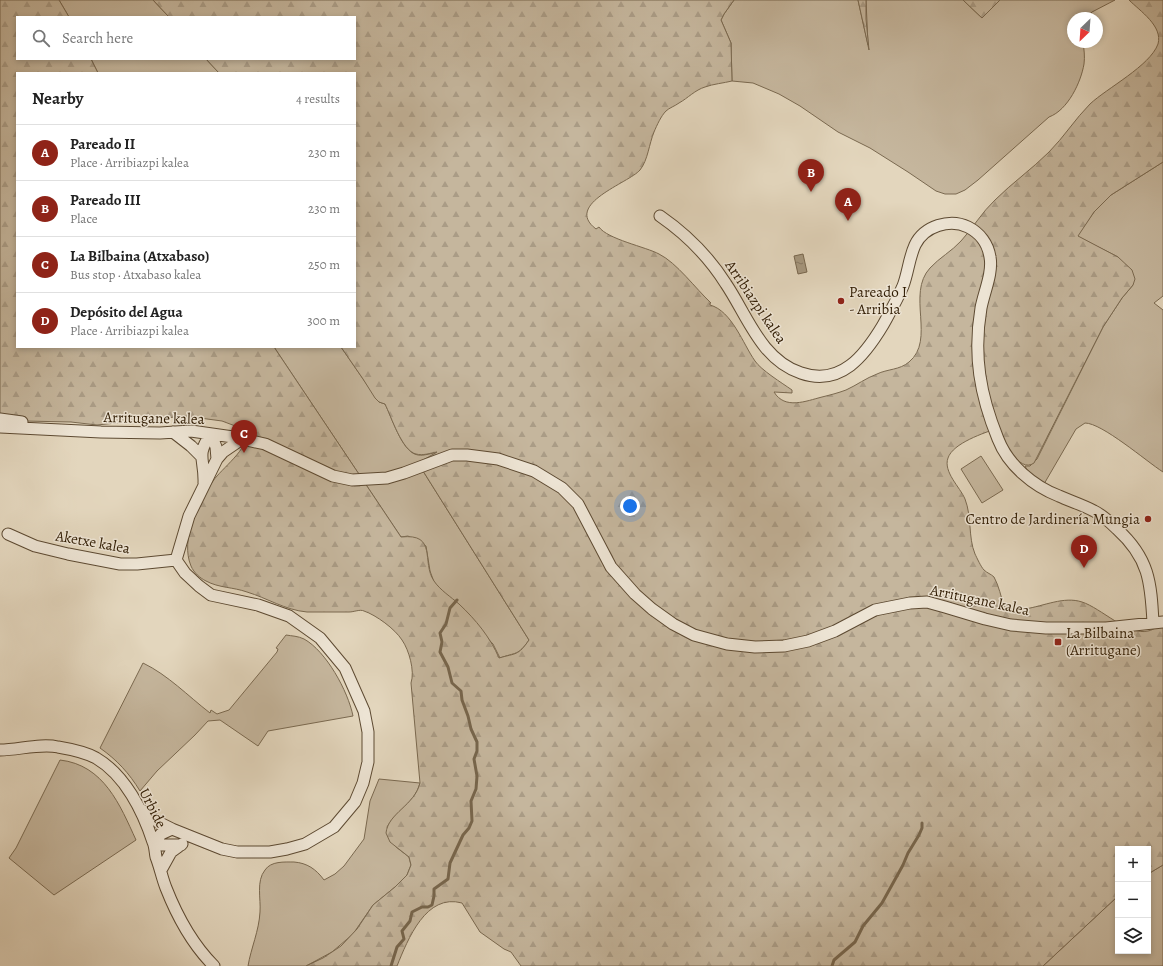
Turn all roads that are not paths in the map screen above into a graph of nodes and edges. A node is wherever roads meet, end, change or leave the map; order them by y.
1 (660, 216) dead end
2 (0, 419) edge
3 (0, 427) edge
4 (74, 430) junction
5 (173, 432) junction
6 (211, 434) junction
7 (242, 439) junction
8 (201, 456) junction
9 (217, 459) junction
10 (204, 485) junction
11 (8, 534) dead end
12 (176, 560) junction
13 (1158, 623) edge
14 (0, 750) edge
15 (138, 807) junction
16 (172, 830) junction
17 (196, 839) junction
18 (154, 843) junction
19 (180, 845) junction
20 (161, 870) junction
21 (214, 966) edge

1 - 13 street, Arribiazpi kalea
2 - 4 street, Arritugane kalea
3 - 4 street, Arritugane kalea
4 - 5 street, Arritugane kalea
5 - 6 street, Arritugane kalea
5 - 8 street
6 - 7 street, Arritugane kalea
6 - 8 street
6 - 9 street
7 - 9 street
7 - 13 street, Arritugane kalea
8 - 10 street
9 - 10 street
10 - 12 street
11 - 12 street, Aketxe kalea
12 - 17 street
14 - 15 street, Urbide
15 - 16 street
15 - 18 street, Urbide
16 - 17 street
16 - 18 street
17 - 19 street
18 - 19 street
18 - 20 street, Urbide
19 - 20 street
20 - 21 street, Urbide

